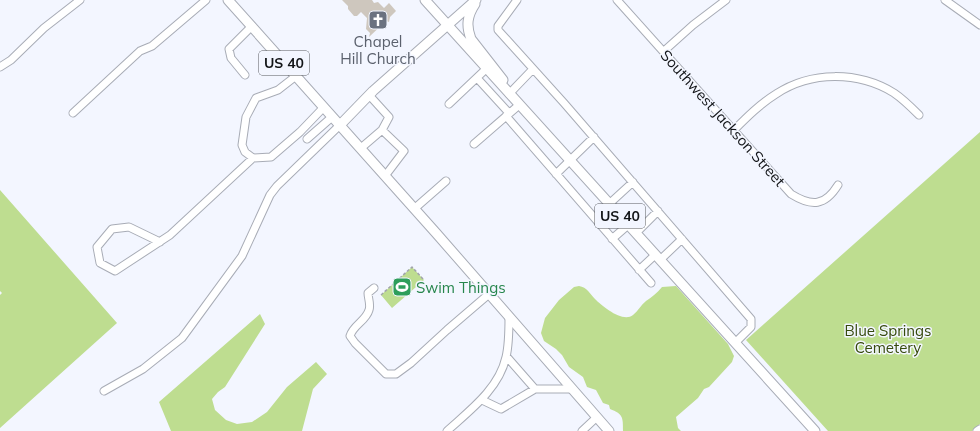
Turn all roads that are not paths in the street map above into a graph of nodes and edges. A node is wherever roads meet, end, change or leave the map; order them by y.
1 (80, 0) edge
2 (206, 0) edge
3 (228, 0) edge
4 (425, 0) edge
5 (477, 0) edge
6 (517, 0) edge
7 (617, 0) edge
8 (726, 0) edge
9 (946, 0) edge
10 (447, 25) junction
11 (980, 25) edge
12 (252, 26) junction
13 (664, 51) junction
14 (0, 68) edge
15 (486, 69) junction
16 (533, 69) junction
17 (245, 75) dead end
18 (296, 76) junction
19 (477, 78) junction
20 (509, 94) junction
21 (369, 95) junction
22 (449, 104) dead end
23 (519, 105) junction
24 (324, 107) junction
25 (73, 112) dead end
26 (919, 114) dead end
27 (507, 115) junction
28 (332, 117) junction
29 (340, 126) junction
30 (382, 130) junction
31 (734, 130) junction
32 (300, 132) junction
33 (594, 137) junction
34 (306, 139) junction
35 (474, 144) dead end
36 (316, 148) junction
37 (360, 148) junction
38 (253, 158) junction
39 (570, 161) junction
40 (556, 174) junction
41 (385, 176) junction
42 (446, 181) dead end
43 (633, 182) junction
44 (838, 185) dead end
45 (609, 204) junction
46 (414, 209) junction
47 (658, 211) junction
48 (628, 225) junction
49 (636, 233) junction
50 (612, 239) junction
51 (682, 239) junction
52 (160, 242) junction
53 (658, 258) junction
54 (639, 270) junction
55 (651, 283) dead end
56 (374, 288) dead end
57 (489, 294) junction
58 (509, 317) junction
59 (735, 342) junction
60 (507, 357) junction
61 (535, 389) junction
62 (572, 389) junction
63 (104, 391) dead end
64 (482, 400) junction
65 (597, 417) junction
66 (980, 428) edge
67 (447, 431) edge
68 (582, 431) edge
69 (609, 431) edge
70 (815, 431) edge
71 (977, 431) edge

1 - 14 street
2 - 25 street
3 - 12 main road, US 40
4 - 10 main road, US 40
5 - 10 main road
5 - 20 main road
6 - 16 street
7 - 13 street, Southwest Jackson Street
8 - 13 street
9 - 11 street
10 - 15 main road, US 40
10 - 21 main road
12 - 17 street
12 - 18 main road, US 40
13 - 31 street, Southwest Jackson Street
15 - 19 street
15 - 20 main road, US 40
16 - 20 street
16 - 33 street
18 - 24 main road, US 40
18 - 38 street
19 - 22 street
19 - 27 street
20 - 23 main road, US 40
21 - 29 main road
21 - 30 street
23 - 27 street
23 - 39 main road, US 40
24 - 28 main road, US 40
24 - 32 street
26 - 31 street
27 - 35 street
27 - 40 street
28 - 29 main road, US 40
28 - 34 street
29 - 36 street
29 - 37 main road, US 40
30 - 37 street
30 - 41 street
31 - 44 street, Southwest Jackson Street
32 - 34 street
32 - 38 street
33 - 39 street
33 - 43 street
34 - 36 street
36 - 63 street
37 - 41 main road, US 40
38 - 52 street
39 - 40 street
39 - 45 main road, US 40
40 - 50 street
41 - 46 main road, US 40
42 - 46 street
43 - 45 street
43 - 47 street
45 - 48 main road, US 40
46 - 57 main road, US 40
47 - 49 street
47 - 51 street
48 - 49 main road, US 40
48 - 50 street
49 - 53 main road, US 40
50 - 54 street
51 - 53 street
51 - 59 street
52 - 52 street
53 - 54 street
53 - 59 main road, US 40
54 - 55 street
56 - 57 street
57 - 58 main road, US 40
58 - 60 street
58 - 62 main road, US 40
59 - 70 main road, US 40
60 - 61 street
60 - 64 street
61 - 62 street
61 - 64 street
62 - 65 main road, US 40
64 - 67 street
65 - 68 street
65 - 69 main road, US 40
66 - 71 street

